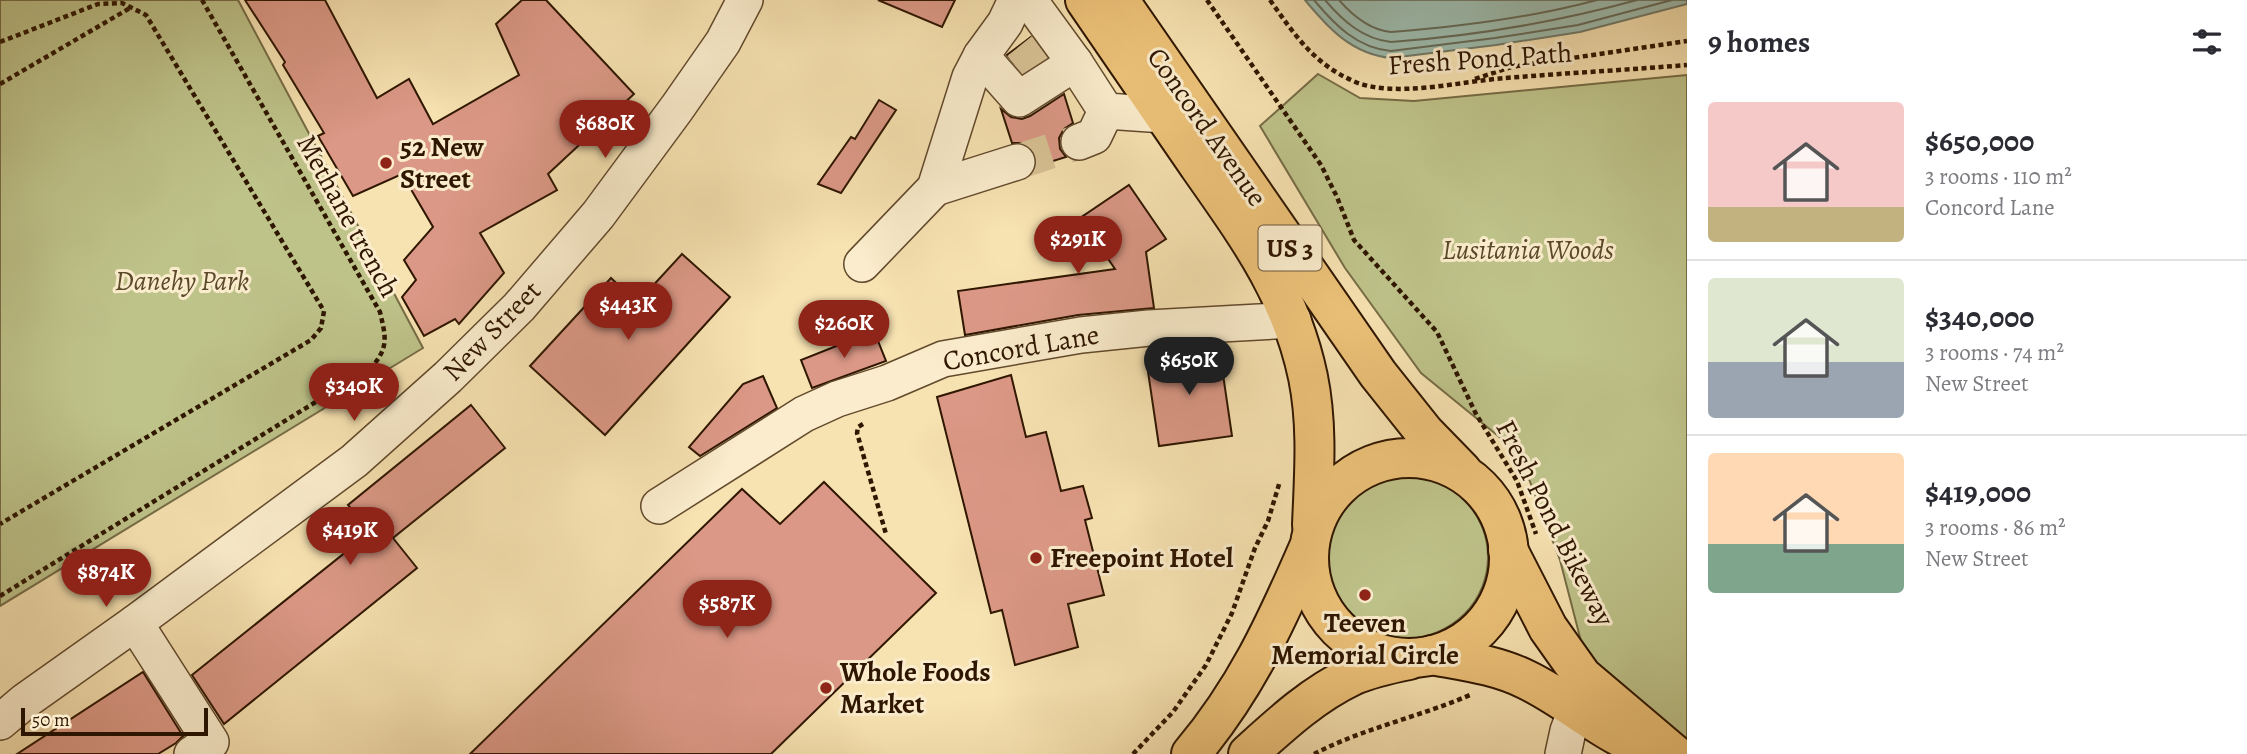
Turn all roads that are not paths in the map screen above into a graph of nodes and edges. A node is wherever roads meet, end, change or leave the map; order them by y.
1 (745, 0) edge
2 (1085, 0) edge
3 (1119, 0) edge
4 (1034, 41) edge
5 (981, 56) junction
6 (1106, 111) junction
7 (1164, 115) junction
8 (1079, 142) tunnel mouth
9 (1017, 162) tunnel mouth
10 (935, 188) junction
11 (862, 264) dead end
12 (1293, 320) junction
13 (1476, 485) junction
14 (659, 506) dead end
15 (1310, 542) junction
16 (1524, 547) junction
17 (135, 623) junction
18 (1427, 656) junction
19 (1576, 710) junction
20 (0, 722) edge
21 (192, 754) edge
22 (1191, 754) edge
23 (1248, 754) edge
24 (1563, 754) edge
25 (1661, 754) edge
26 (1674, 754) edge

1 - 17 street, New Street
2 - 7 main road, Concord Avenue / US 3
3 - 13 main road, Concord Avenue / US 3
4 - 5 street
4 - 5 street
4 - 6 street
5 - 10 street
6 - 7 street
6 - 8 street
7 - 12 main road, Concord Avenue / US 3
9 - 10 street
10 - 11 street
12 - 14 street, Concord Lane
12 - 15 main road, Concord Avenue / US 3
13 - 15 main road
13 - 16 main road, US 3
15 - 18 main road
15 - 22 main road, US 3
16 - 18 main road, US 3
16 - 26 main road
17 - 20 street, New Street
17 - 21 street
18 - 19 main road
18 - 23 main road, US 3
19 - 24 street
19 - 25 main road

